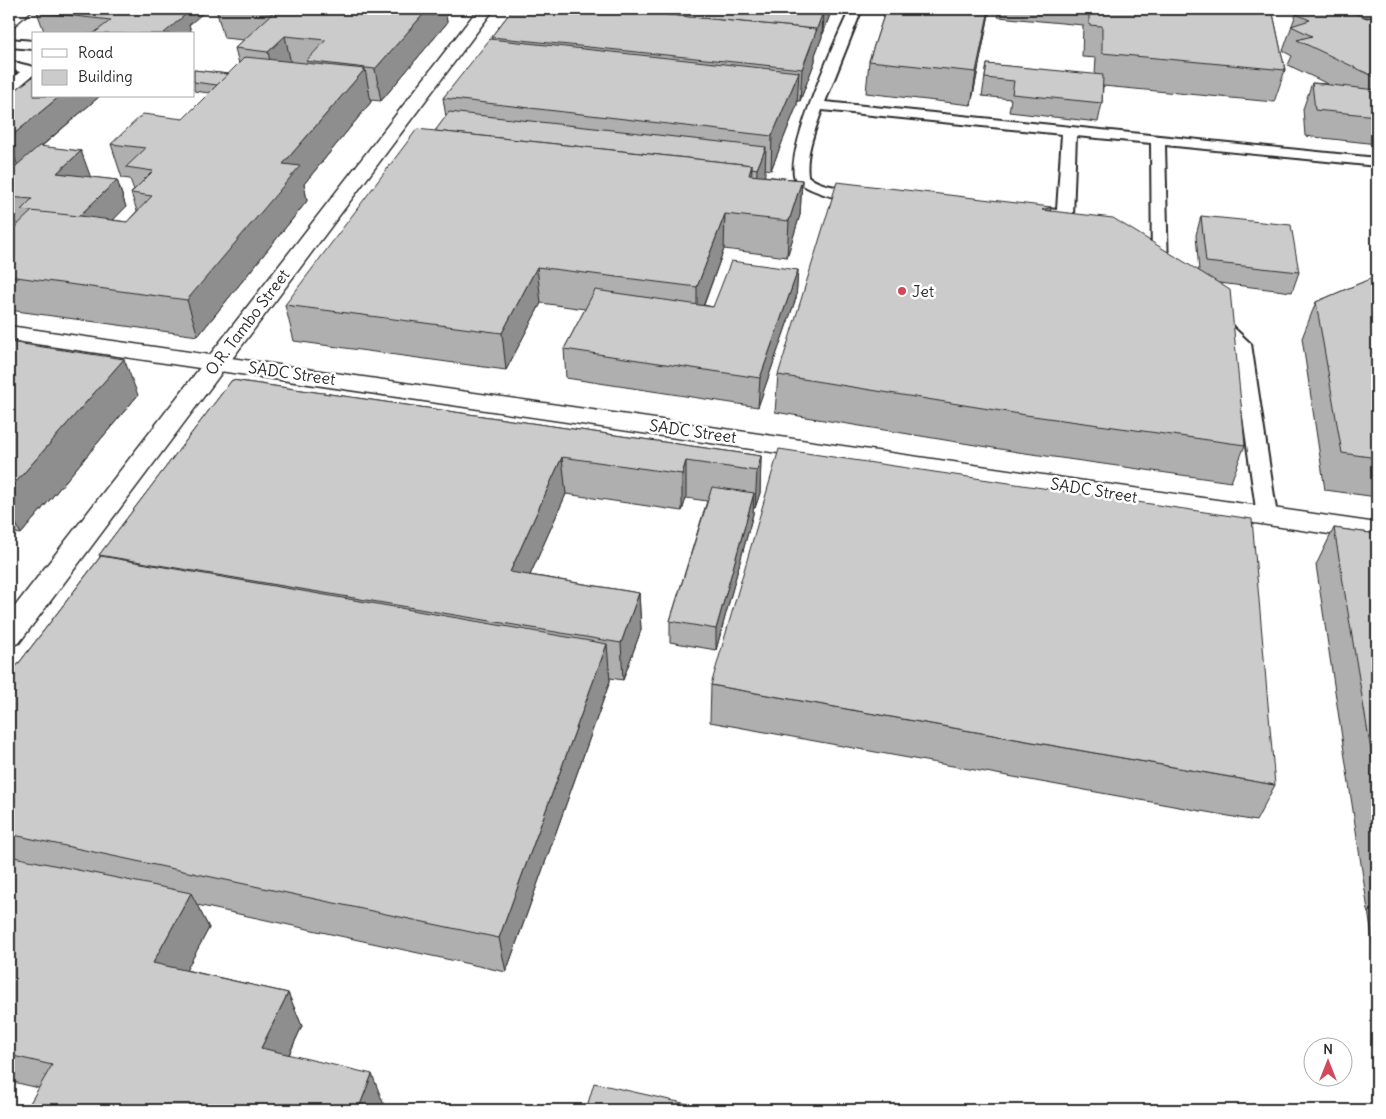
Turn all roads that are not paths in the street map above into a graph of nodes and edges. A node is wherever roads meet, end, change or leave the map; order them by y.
1 (25, 9) edge
2 (486, 9) edge
3 (856, 9) edge
4 (1340, 9) edge
5 (1377, 12) edge
6 (9, 21) edge
7 (9, 43) edge
8 (32, 45) edge
9 (9, 66) edge
10 (9, 88) edge
11 (818, 105) junction
12 (1068, 131) junction
13 (1158, 140) junction
14 (1377, 162) edge
15 (879, 197) edge
16 (1026, 212) edge
17 (1175, 284) edge
18 (1198, 304) edge
19 (9, 333) edge
20 (216, 362) junction
21 (1268, 516) junction
22 (1377, 532) edge
23 (9, 635) edge

1 - 6 main road
2 - 20 main road, O.R. Tambo Street
3 - 11 lane
4 - 5 main road
7 - 8 lane
9 - 10 lane
11 - 12 lane
11 - 15 lane
12 - 13 lane
12 - 16 lane
13 - 14 lane
13 - 17 lane
18 - 21 lane
19 - 20 main road, SADC Street
20 - 21 main road, SADC Street
20 - 23 main road, O.R. Tambo Street
21 - 22 main road, SADC Street

